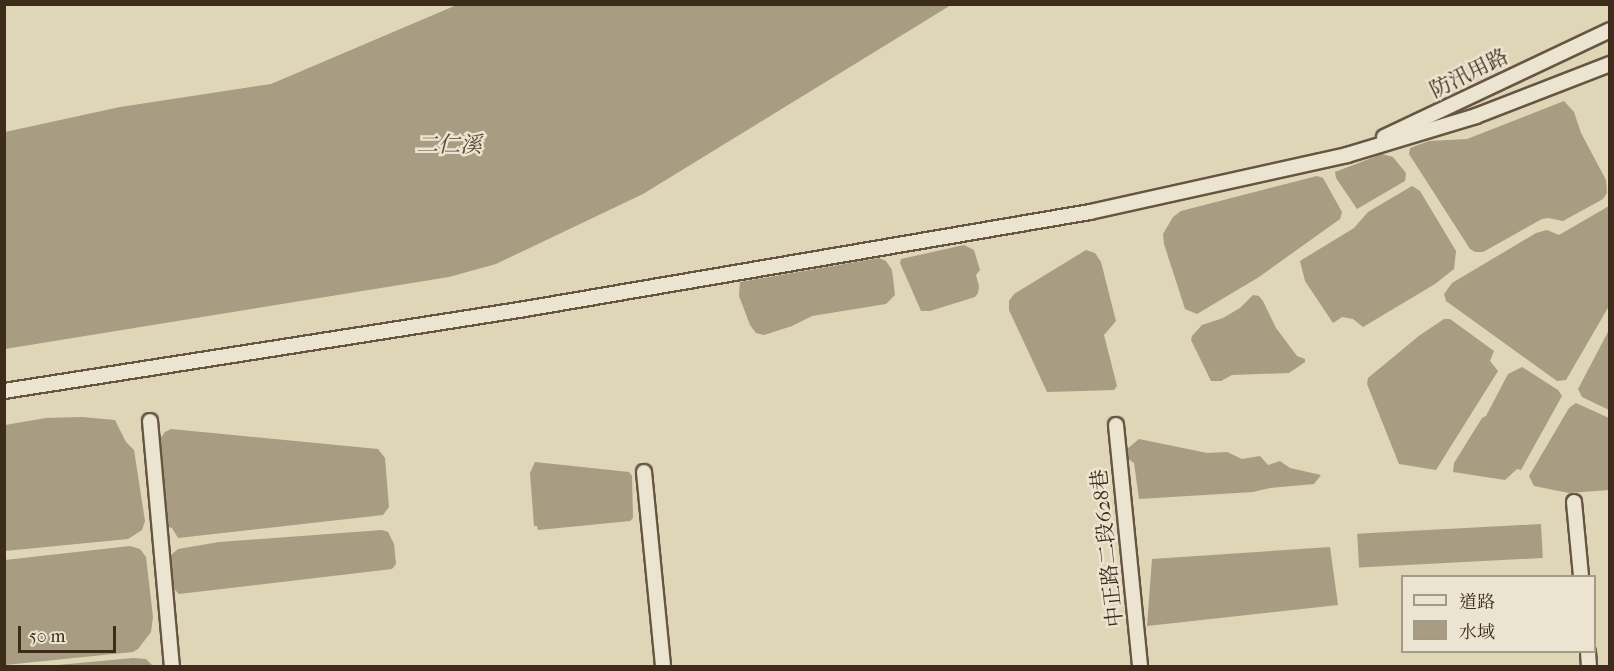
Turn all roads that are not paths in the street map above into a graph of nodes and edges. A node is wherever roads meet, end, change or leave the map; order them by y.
1 (1610, 30) edge
2 (1610, 64) edge
3 (1347, 155) junction
4 (4, 391) edge
5 (150, 421) dead end
6 (1116, 425) dead end
7 (644, 472) dead end
8 (1574, 502) dead end
9 (1581, 575) edge
10 (172, 666) edge
11 (663, 666) edge
12 (1140, 666) edge

1 - 3 street, 防汛用路
2 - 3 street
3 - 4 street
5 - 10 street
6 - 12 street, 中正路二段628巷
7 - 11 street
8 - 9 street

